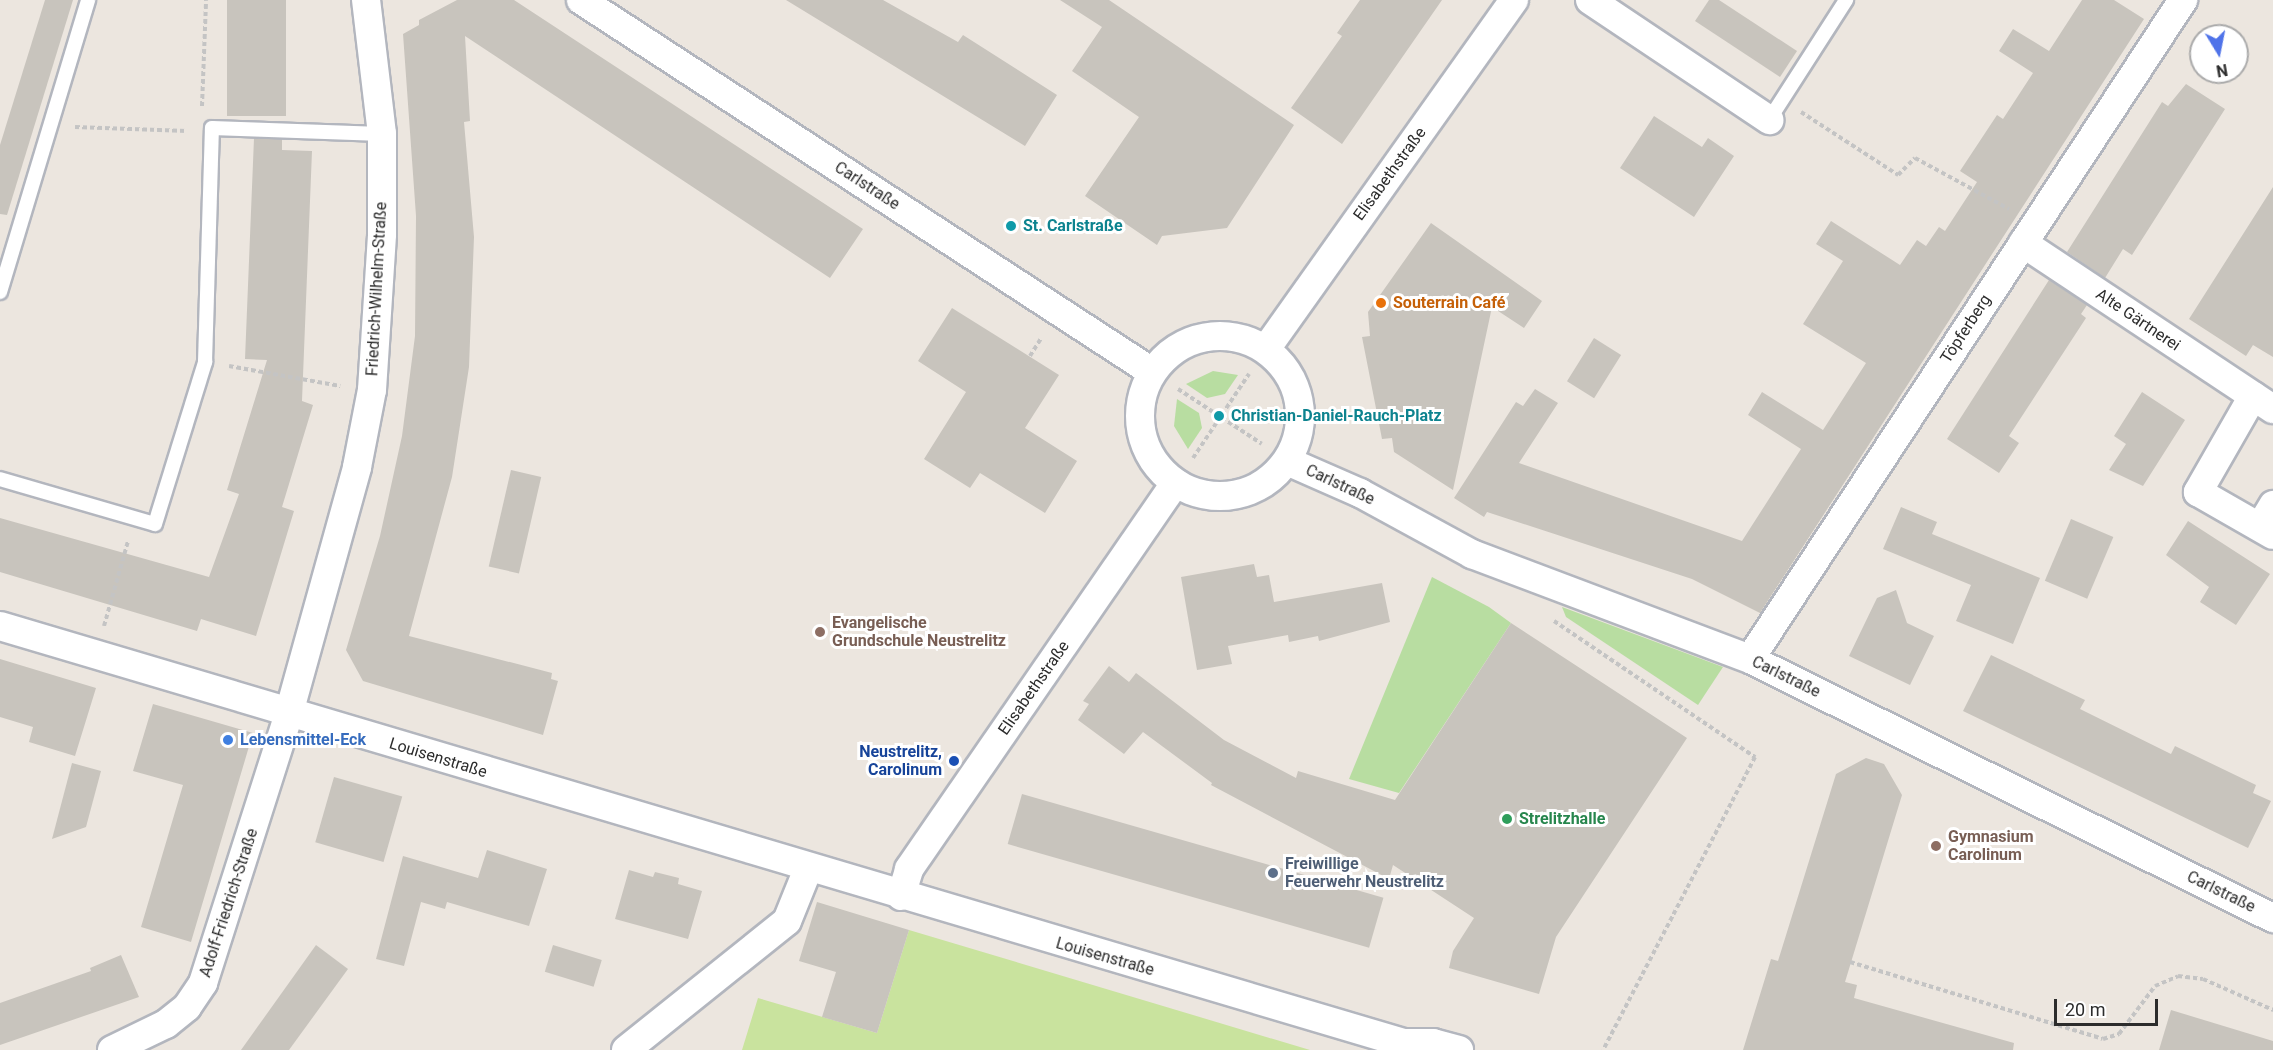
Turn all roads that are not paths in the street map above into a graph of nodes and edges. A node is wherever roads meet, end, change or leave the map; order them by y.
1 (88, 0) edge
2 (366, 0) edge
3 (580, 0) edge
4 (1514, 0) edge
5 (1590, 0) edge
6 (1846, 0) edge
7 (2183, 0) edge
8 (1776, 110) joint
9 (382, 134) junction
10 (2023, 243) junction
11 (0, 292) edge
12 (1266, 349) junction
13 (1152, 372) junction
14 (2263, 403) edge
15 (1287, 461) junction
16 (0, 479) edge
17 (1175, 483) junction
18 (2268, 522) edge
19 (0, 626) edge
20 (1750, 659) junction
21 (290, 713) junction
22 (808, 869) junction
23 (901, 896) junction
24 (2273, 918) edge
25 (1407, 1047) edge
26 (112, 1050) edge
27 (626, 1050) edge
28 (1459, 1050) edge

1 - 11 lane
2 - 9 street, Friedrich-Wilhelm-Straße
3 - 13 street, Carlstraße
4 - 12 street, Elisabethstraße
5 - 8 street
6 - 8 lane
7 - 10 street, Töpferberg
9 - 16 lane
9 - 21 street, Friedrich-Wilhelm-Straße
10 - 14 street, Alte Gärtnerei
10 - 20 street, Töpferberg
12 - 13 street
12 - 15 street
13 - 17 street
14 - 18 street, Alte Gärtnerei
15 - 17 street
15 - 20 street, Carlstraße
17 - 23 street, Elisabethstraße
19 - 21 street, Louisenstraße
20 - 24 street, Carlstraße
21 - 22 street, Louisenstraße
21 - 26 street, Adolf-Friedrich-Straße
22 - 23 street, Louisenstraße
22 - 27 street
23 - 25 street, Louisenstraße
25 - 28 street, Louisenstraße

